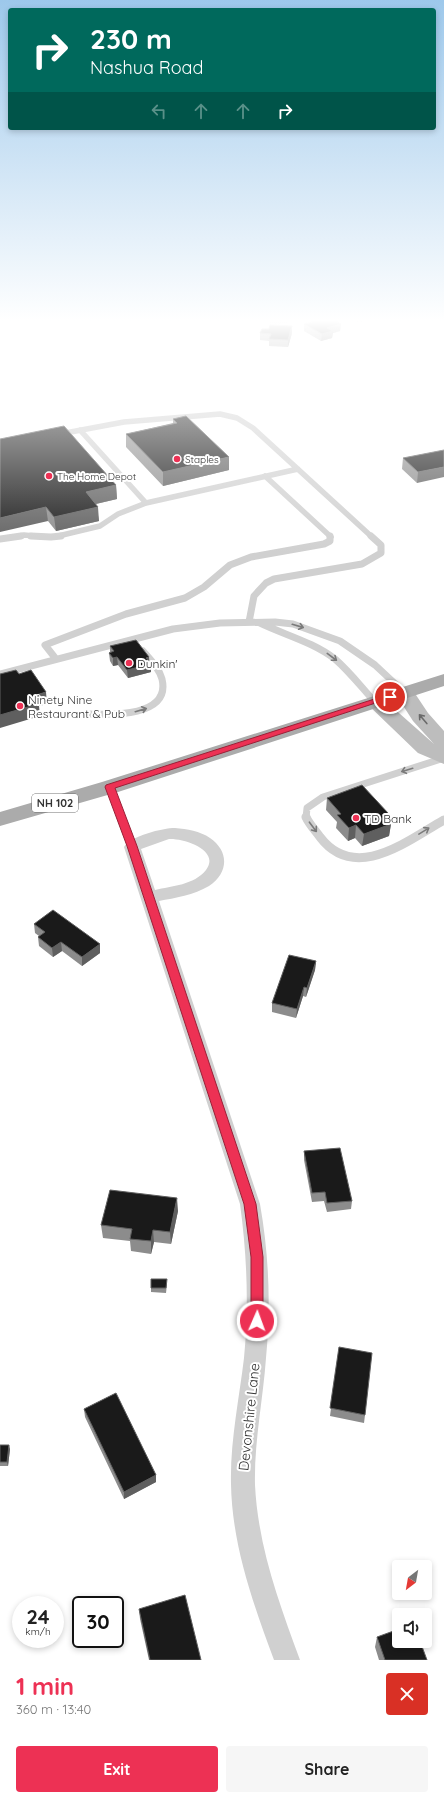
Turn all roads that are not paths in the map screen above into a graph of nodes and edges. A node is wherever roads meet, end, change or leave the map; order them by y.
1 (80, 430) junction
2 (51, 436) edge
3 (298, 469) junction
4 (265, 476) junction
5 (146, 503) junction
6 (0, 539) edge
7 (249, 622) junction
8 (259, 623) junction
9 (134, 638) junction
10 (56, 659) junction
11 (0, 674) edge
12 (444, 680) edge
13 (404, 693) junction
14 (375, 702) junction
15 (88, 714) dead end
16 (444, 743) edge
17 (444, 758) edge
18 (110, 787) junction
19 (0, 818) edge
20 (444, 820) edge
21 (132, 846) junction
22 (149, 897) junction
23 (286, 1660) edge

1 - 2 lane
1 - 3 lane
1 - 5 lane
3 - 4 lane
3 - 7 lane
4 - 5 lane
4 - 10 lane
5 - 6 lane
7 - 8 lane
7 - 9 lane
8 -> 13 lane
8 -> 14 lane
9 - 10 lane
15 -> 9 lane
10 - 11 lane
12 - 13 main road, NH 102
13 - 14 main road, NH 102
16 -> 13 street
14 - 17 street
14 - 18 main road, NH 102
17 -> 20 lane
18 - 19 main road, NH 102
18 - 21 lane, Devonshire Lane
21 - 22 street, Devonshire Lane
21 - 22 street
22 - 23 street, Devonshire Lane

